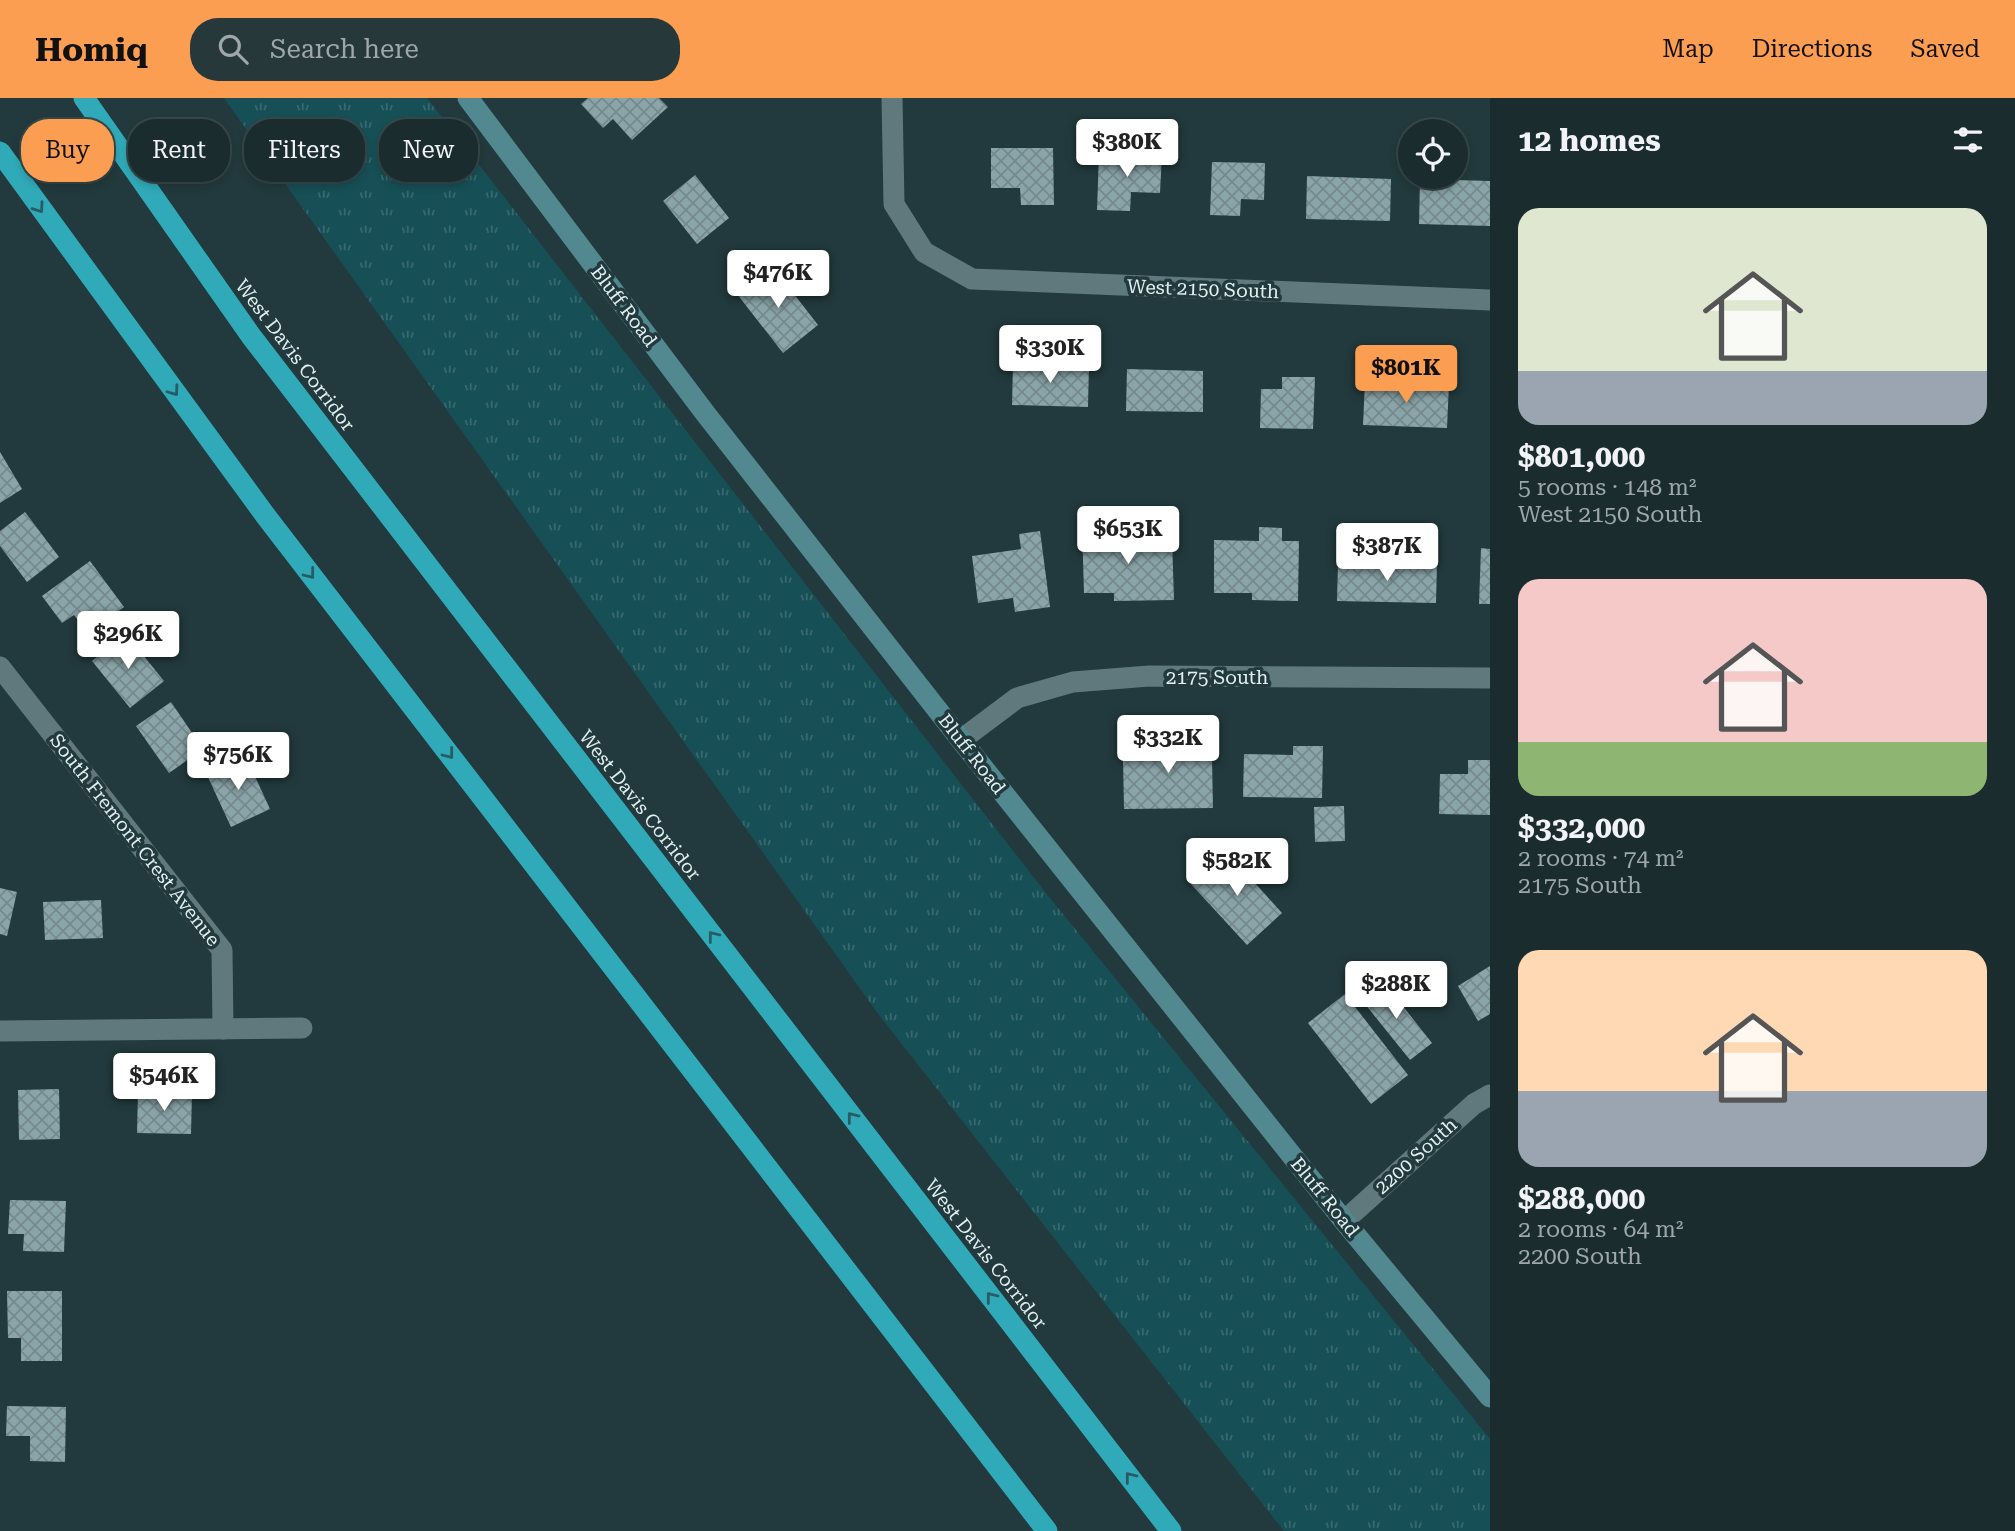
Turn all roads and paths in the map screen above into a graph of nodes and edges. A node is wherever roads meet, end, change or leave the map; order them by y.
1 (84, 98) edge
2 (468, 98) edge
3 (892, 98) edge
4 (0, 152) edge
5 (1490, 300) edge
6 (0, 667) edge
7 (1490, 678) edge
8 (961, 740) junction
9 (302, 1028) dead end
10 (223, 1029) junction
11 (0, 1031) edge
12 (1490, 1095) edge
13 (1344, 1221) junction
14 (1490, 1397) edge
15 (1047, 1531) edge
16 (1171, 1531) edge

16 -> 1 highway, West Davis Corridor
2 - 8 street, Bluff Road
3 - 5 street, West 2150 South
4 -> 15 highway
6 - 10 street, South Fremont Crest Avenue
7 - 8 street, 2175 South
8 - 13 street, Bluff Road
9 - 10 street
10 - 11 street
12 - 13 street, 2200 South
13 - 14 street, Bluff Road

